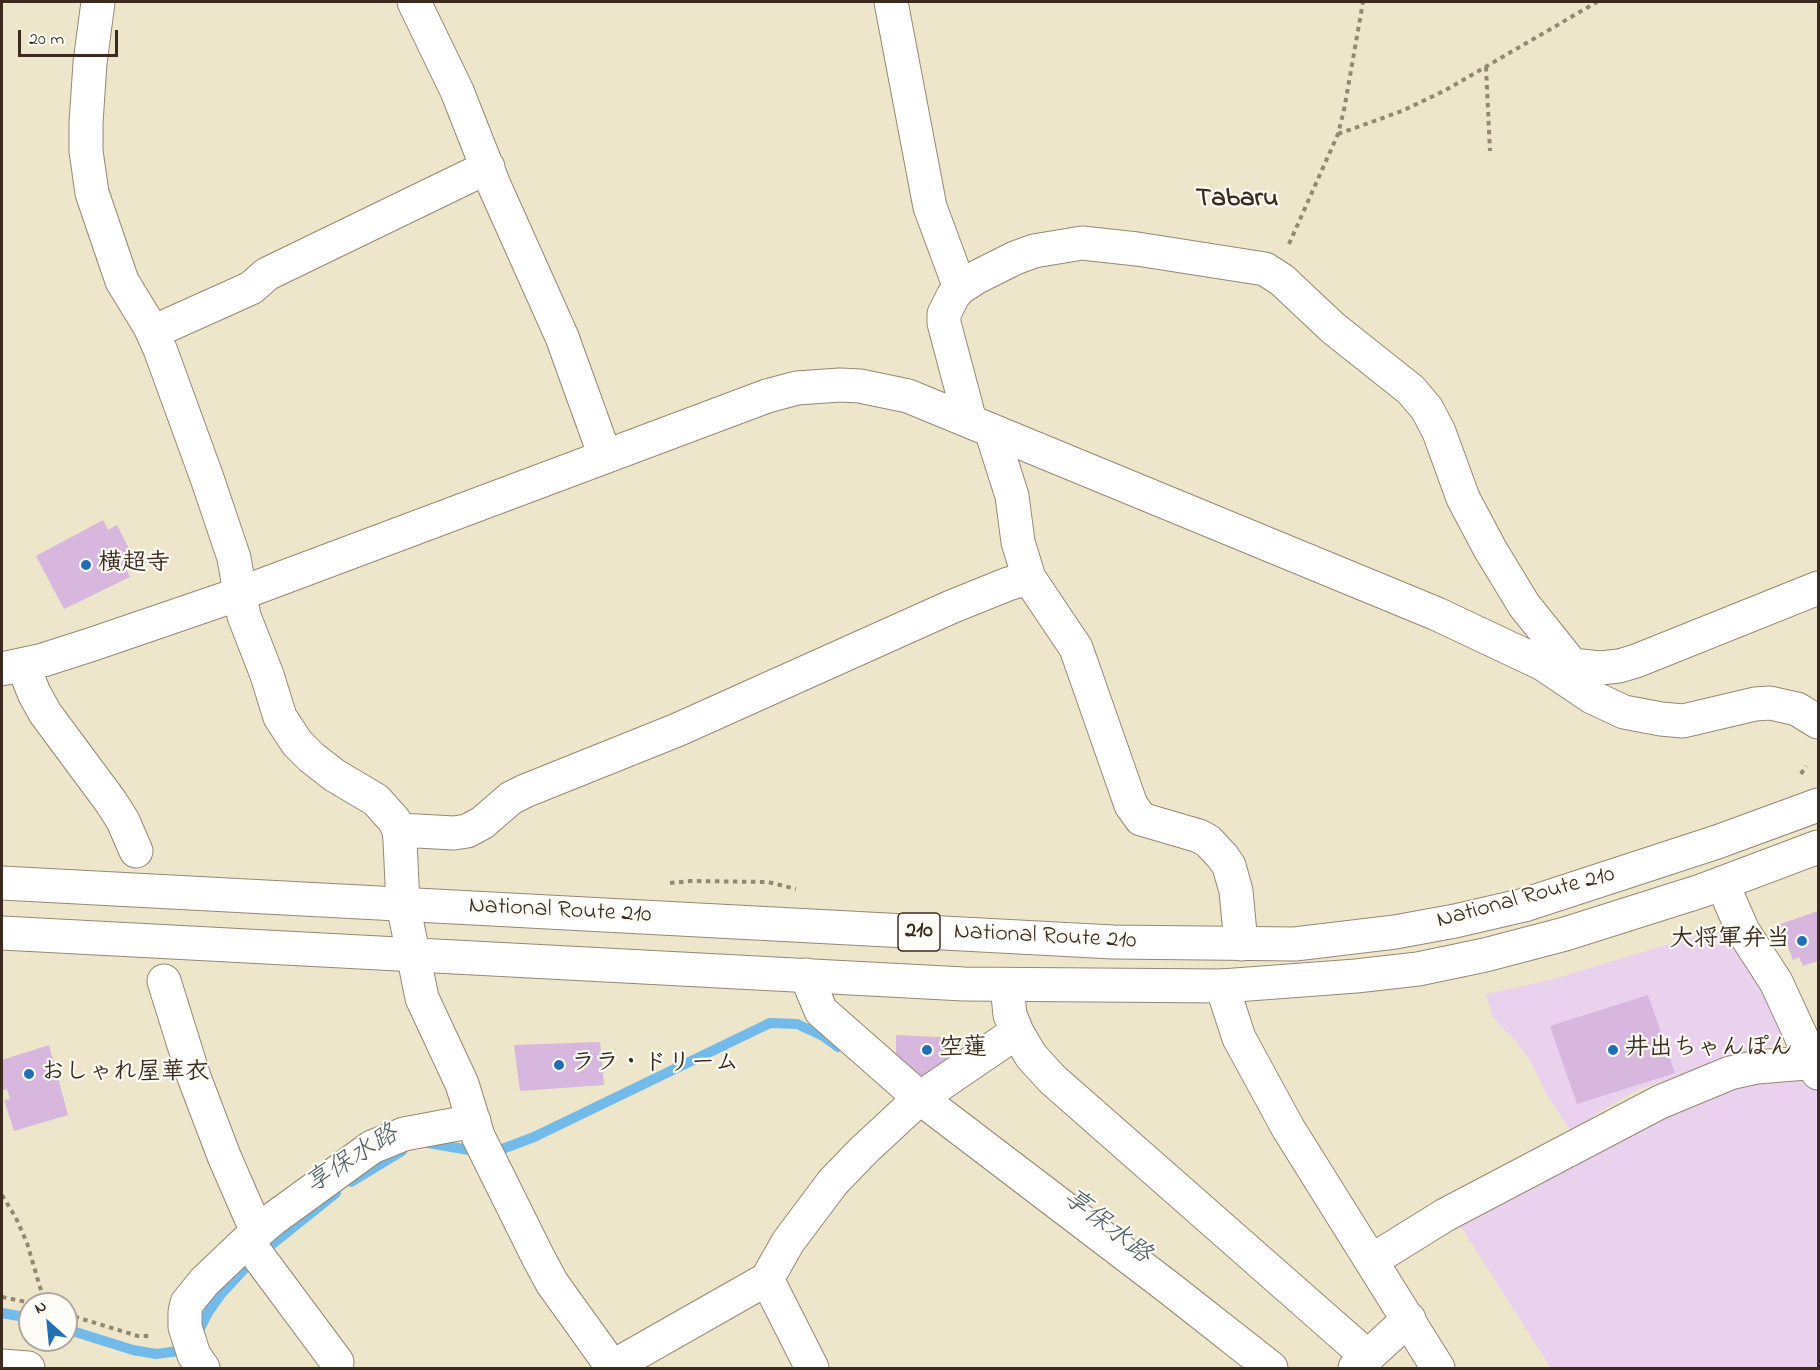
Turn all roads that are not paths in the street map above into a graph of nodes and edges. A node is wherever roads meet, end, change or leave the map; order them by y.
1 (98, 2) edge
2 (414, 2) edge
3 (891, 2) edge
4 (488, 167) junction
5 (960, 288) junction
6 (153, 333) junction
7 (980, 426) junction
8 (605, 456) junction
9 (1029, 578) junction
10 (1818, 588) edge
11 (239, 594) junction
12 (12, 667) edge
13 (1571, 673) junction
14 (1818, 722) edge
15 (1818, 805) edge
16 (399, 830) junction
17 (1818, 847) edge
18 (136, 851) dead end
19 (2, 883) edge
20 (1722, 883) junction
21 (403, 904) junction
22 (2, 933) edge
23 (1241, 944) junction
24 (412, 954) junction
25 (806, 975) junction
26 (164, 981) dead end
27 (1007, 985) junction
28 (1222, 987) junction
29 (1017, 1032) junction
30 (1817, 1066) edge
31 (920, 1098) junction
32 (474, 1121) junction
33 (252, 1237) junction
34 (1371, 1261) junction
35 (767, 1279) junction
36 (1409, 1319) junction
37 (194, 1350) edge
38 (337, 1362) dead end
39 (1361, 1363) edge
40 (2, 1366) edge
41 (27, 1368) edge
42 (612, 1368) edge
43 (812, 1368) edge
44 (1271, 1368) edge
45 (1438, 1368) edge

1 - 6 main road
2 - 4 main road
3 - 5 main road
4 - 6 main road
4 - 8 main road
5 - 7 main road
5 - 13 main road
6 - 11 main road
7 - 8 main road
7 - 9 main road
7 - 13 main road
8 - 11 main road
9 - 16 main road
9 - 23 main road
10 - 13 main road
11 - 12 main road
11 - 16 main road
12 - 18 main road
13 - 14 main road
15 - 23 main road, National Route 210 / 210
16 - 21 main road
17 - 20 main road, National Route 210 / 210
19 - 21 main road, National Route 210 / 210
20 - 28 main road, National Route 210 / 210
20 - 30 main road
21 - 23 main road, National Route 210 / 210
21 - 24 main road
22 - 24 main road, National Route 210 / 210
24 - 25 main road, National Route 210 / 210
24 - 32 main road
25 - 27 main road, National Route 210 / 210
25 - 31 main road
26 - 33 main road
27 - 28 main road, National Route 210 / 210
27 - 29 main road
28 - 34 main road
29 - 31 main road
29 - 39 main road
30 - 34 main road
31 - 35 main road
31 - 44 main road
32 - 33 main road
32 - 42 main road
33 - 37 main road
33 - 38 main road
34 - 36 main road
35 - 42 main road
35 - 43 main road
36 - 39 main road
36 - 45 main road
40 - 41 main road

